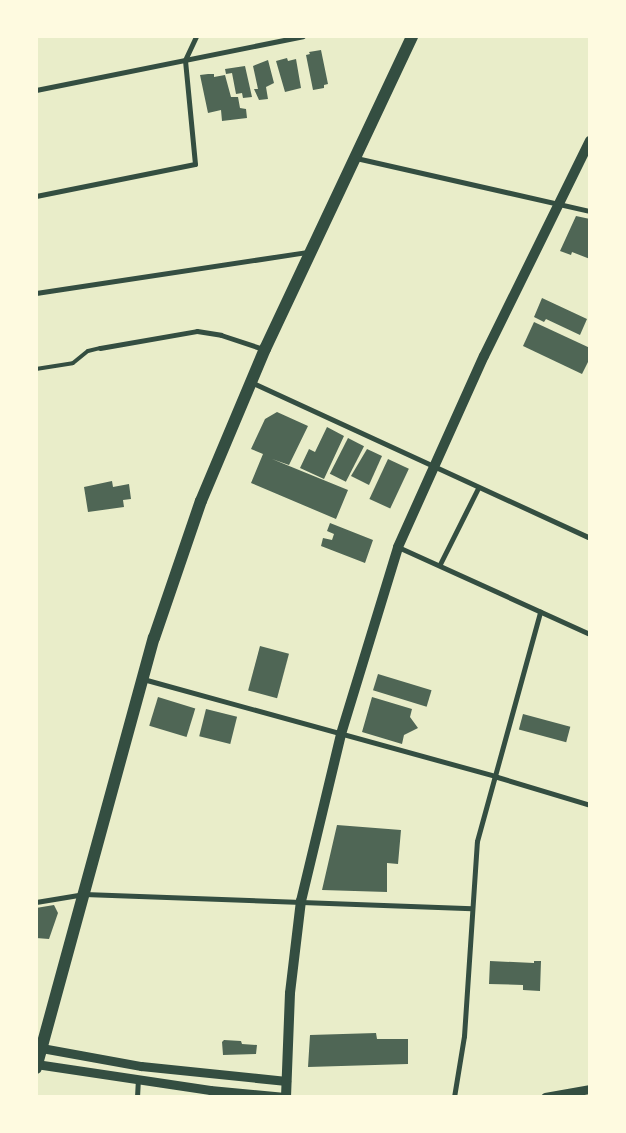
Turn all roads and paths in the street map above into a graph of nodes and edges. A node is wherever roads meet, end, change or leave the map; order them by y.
1 (196, 36) edge
2 (303, 36) edge
3 (412, 36) edge
4 (185, 60) junction
5 (36, 90) edge
6 (590, 141) edge
7 (354, 157) junction
8 (36, 196) edge
9 (560, 204) junction
10 (590, 210) edge
11 (310, 252) junction
12 (36, 293) edge
13 (100, 348) joint
14 (264, 349) junction
15 (36, 369) edge
16 (250, 382) junction
17 (434, 467) junction
18 (478, 488) junction
19 (590, 538) edge
20 (398, 547) junction
21 (440, 564) junction
22 (540, 612) junction
23 (590, 634) edge
24 (142, 678) junction
25 (341, 734) junction
26 (494, 776) junction
27 (590, 805) edge
28 (84, 894) junction
29 (301, 901) junction
30 (36, 902) edge
31 (472, 908) junction
32 (590, 1024) edge
33 (590, 1031) edge
34 (38, 1048) edge
35 (37, 1065) edge
36 (138, 1080) junction
37 (286, 1081) junction
38 (590, 1089) edge
39 (137, 1097) edge
40 (285, 1097) edge
41 (454, 1097) edge
42 (545, 1097) edge

1 - 4 street
2 - 4 street
3 - 7 main road
4 - 5 street
4 - 8 street
6 - 9 main road
7 - 9 street
7 - 11 main road
9 - 10 street
9 - 17 main road
11 - 12 street
11 - 14 main road
13 - 14 street
13 - 15 lane
14 - 16 main road
16 - 17 street
16 - 24 main road
17 - 18 street
17 - 20 main road
18 - 19 street
18 - 21 street
20 - 21 street
20 - 25 main road
21 - 22 street
22 - 23 street
22 - 26 street
24 - 25 street
24 - 28 main road
25 - 26 street
25 - 29 main road
26 - 27 street
26 - 31 street
28 - 29 street
28 - 30 street
28 - 34 main road
29 - 31 street
29 - 37 main road
31 - 41 street
32 - 33 street
34 - 35 main road
34 - 37 street
35 - 36 street
36 - 39 street
36 - 40 street
37 - 40 main road
38 - 42 street

